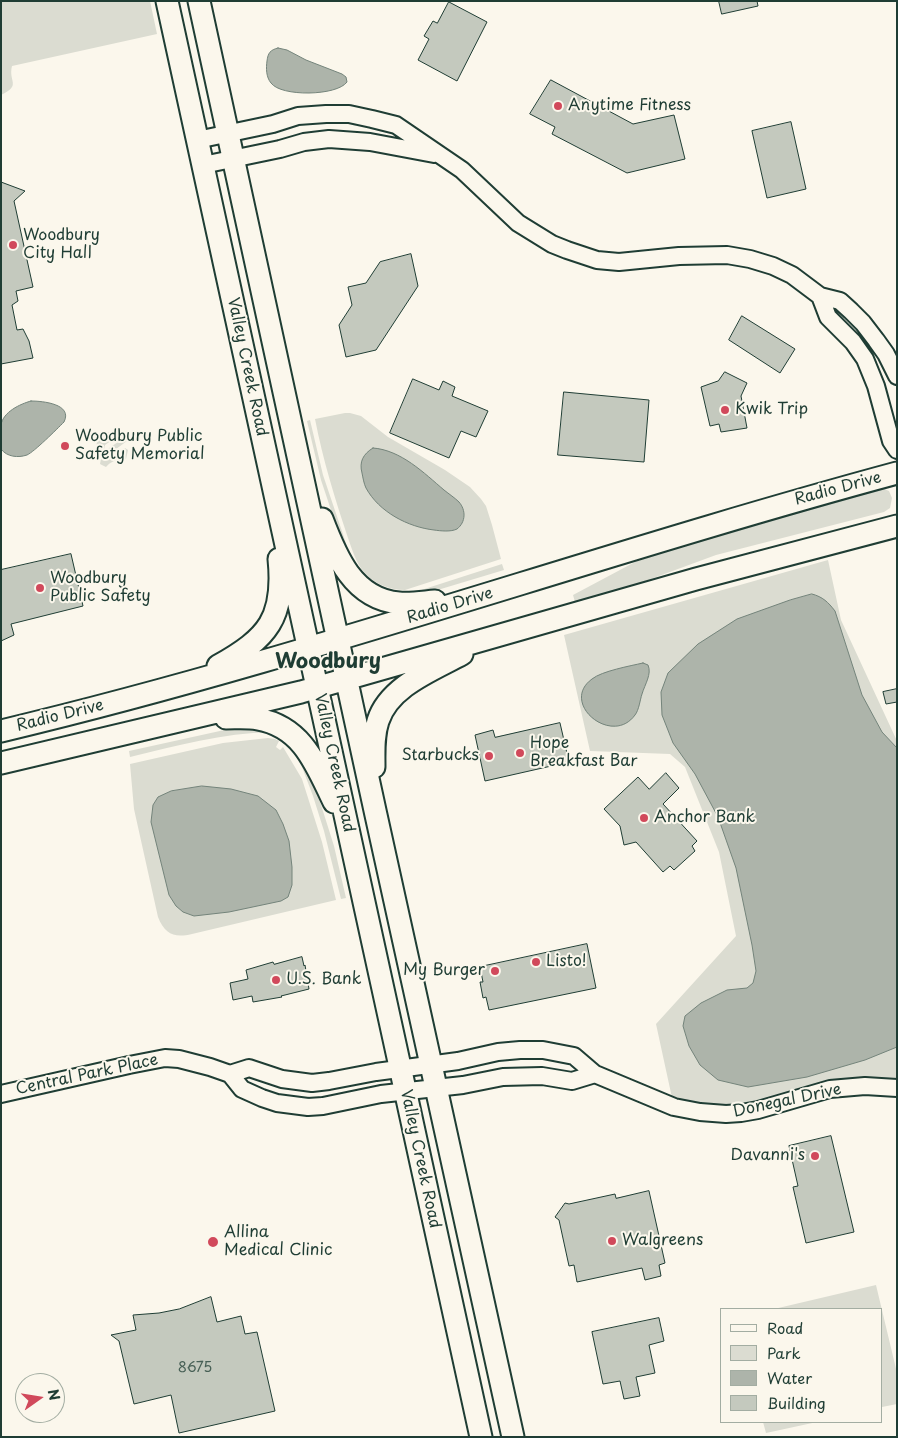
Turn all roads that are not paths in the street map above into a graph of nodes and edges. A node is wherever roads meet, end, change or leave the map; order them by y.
1 (167, 1) edge
2 (199, 1) edge
3 (228, 134) junction
4 (197, 140) junction
5 (438, 155) junction
6 (233, 159) junction
7 (203, 165) junction
8 (820, 296) junction
9 (897, 376) edge
10 (897, 450) edge
11 (298, 456) junction
12 (268, 462) junction
13 (897, 473) edge
14 (897, 526) edge
15 (487, 594) junction
16 (497, 635) junction
17 (338, 639) junction
18 (309, 648) junction
19 (346, 679) junction
20 (190, 682) junction
21 (317, 687) junction
22 (198, 717) junction
23 (1, 731) edge
24 (1, 763) edge
25 (376, 815) junction
26 (349, 831) junction
27 (430, 1064) junction
28 (400, 1068) junction
29 (230, 1074) junction
30 (595, 1074) junction
31 (436, 1088) junction
32 (897, 1088) edge
33 (405, 1092) junction
34 (1, 1094) edge
35 (481, 1437) edge
36 (513, 1437) edge

1 - 4 main road, Valley Creek Road
2 - 3 main road, Valley Creek Road
3 - 4 street
3 - 5 street
3 - 6 main road, Valley Creek Road
4 - 7 main road, Valley Creek Road
5 - 6 street
5 - 8 street
6 - 7 street
6 - 11 main road, Valley Creek Road
7 - 12 main road, Valley Creek Road
8 - 9 street
8 - 10 street
11 - 15 main road
11 - 17 main road, Valley Creek Road
12 - 18 main road, Valley Creek Road
12 - 20 main road
13 - 15 main road, Radio Drive
14 - 16 main road, Radio Drive
15 - 17 main road, Radio Drive
16 - 19 main road, Radio Drive
16 - 25 main road
17 - 18 main road, Radio Drive
17 - 19 main road, Valley Creek Road
18 - 20 main road, Radio Drive
18 - 21 main road, Valley Creek Road
19 - 21 main road, Radio Drive
19 - 25 main road, Valley Creek Road
20 - 23 main road, Radio Drive
21 - 22 main road, Radio Drive
21 - 26 main road, Valley Creek Road
22 - 24 main road, Radio Drive
22 - 26 main road
25 - 27 main road, Valley Creek Road
26 - 28 main road, Valley Creek Road
27 - 28 street, Central Park Place
27 - 30 street, Donegal Drive
27 - 31 main road, Valley Creek Road
28 - 29 street, Central Park Place
28 - 33 main road, Valley Creek Road
29 - 33 street, Central Park Place
29 - 34 street, Central Park Place
30 - 31 street
30 - 32 street, Donegal Drive
31 - 33 street, Central Park Place
31 - 36 main road, Valley Creek Road
33 - 35 main road, Valley Creek Road

